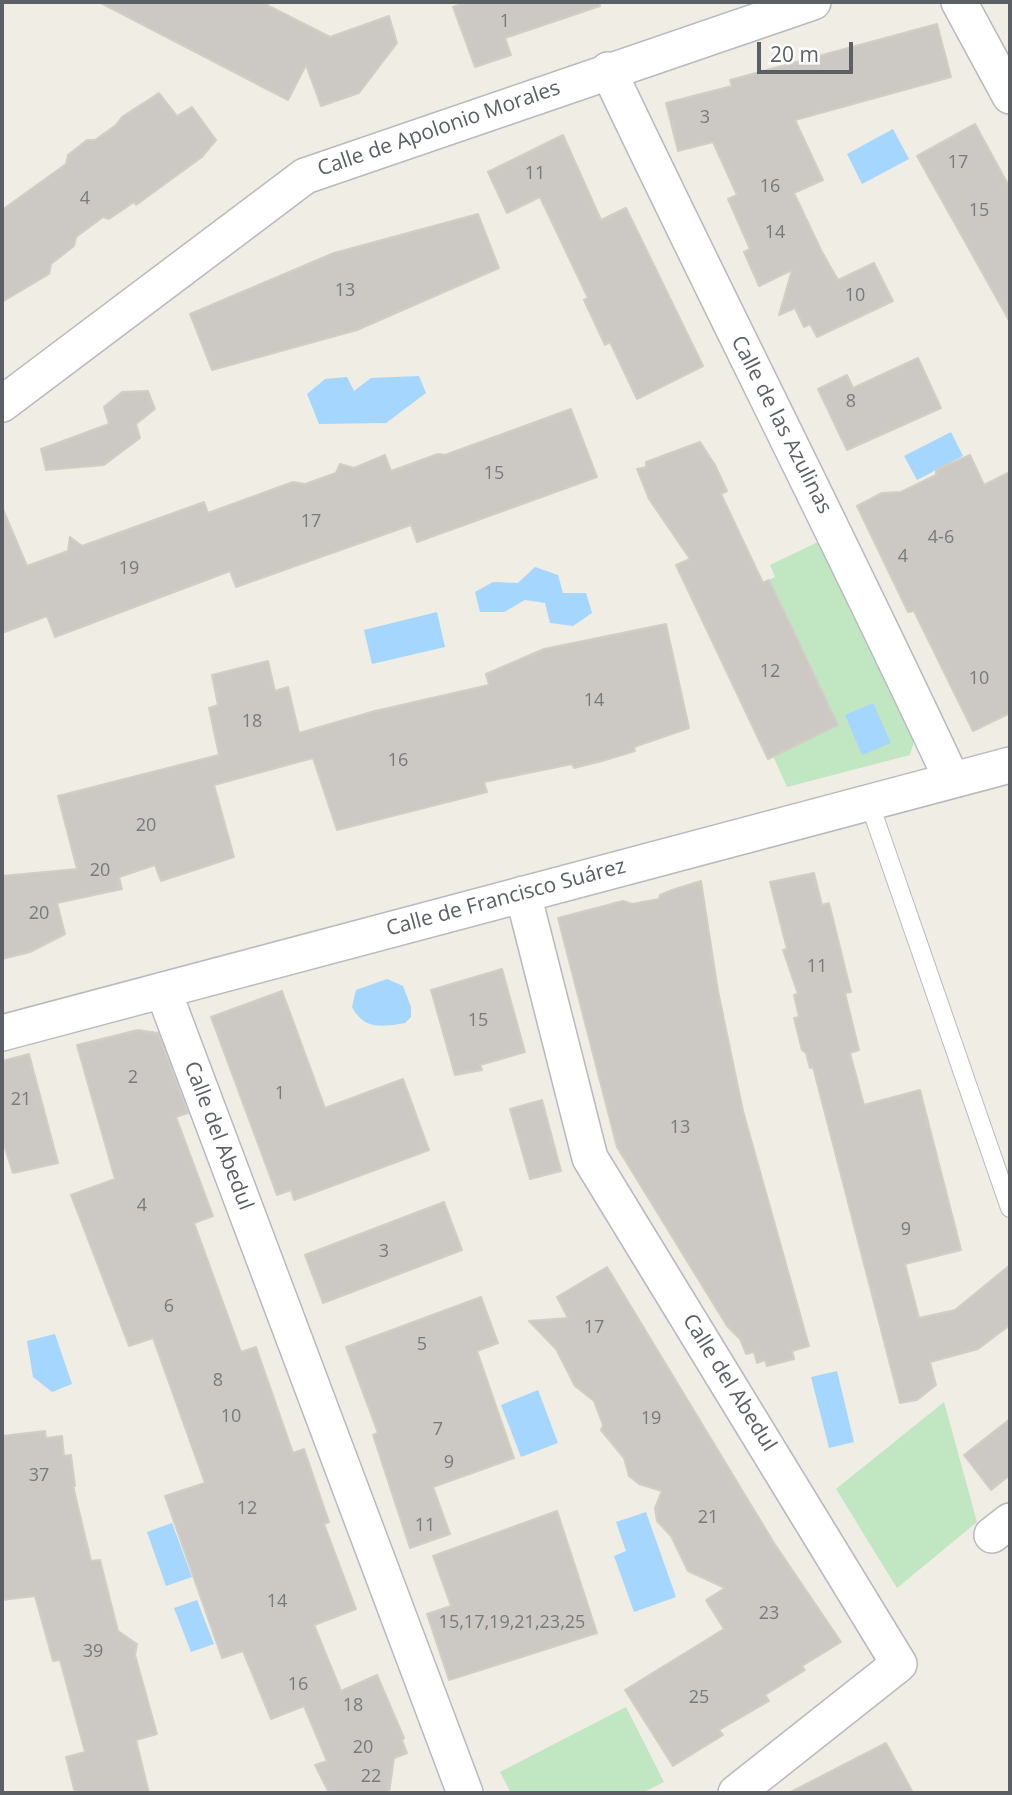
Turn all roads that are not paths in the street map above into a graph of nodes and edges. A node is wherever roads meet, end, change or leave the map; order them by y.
1 (813, 2) edge
2 (959, 2) edge
3 (608, 70) junction
4 (1010, 96) edge
5 (2, 404) edge
6 (1010, 765) edge
7 (952, 780) junction
8 (869, 802) junction
9 (523, 894) junction
10 (163, 990) junction
11 (2, 1033) edge
12 (1010, 1208) edge
13 (465, 1793) edge
14 (736, 1793) edge

1 - 3 street, Calle de Apolonio Morales
2 - 4 street
3 - 5 street, Calle de Apolonio Morales
3 - 7 street, Calle de las Azulinas
6 - 7 street, Calle de Francisco Suárez
7 - 8 street, Calle de Francisco Suárez
8 - 9 street, Calle de Francisco Suárez
8 - 12 lane
9 - 10 street, Calle de Francisco Suárez
9 - 14 street, Calle del Abedul
10 - 11 street, Calle de Francisco Suárez
10 - 13 street, Calle del Abedul

